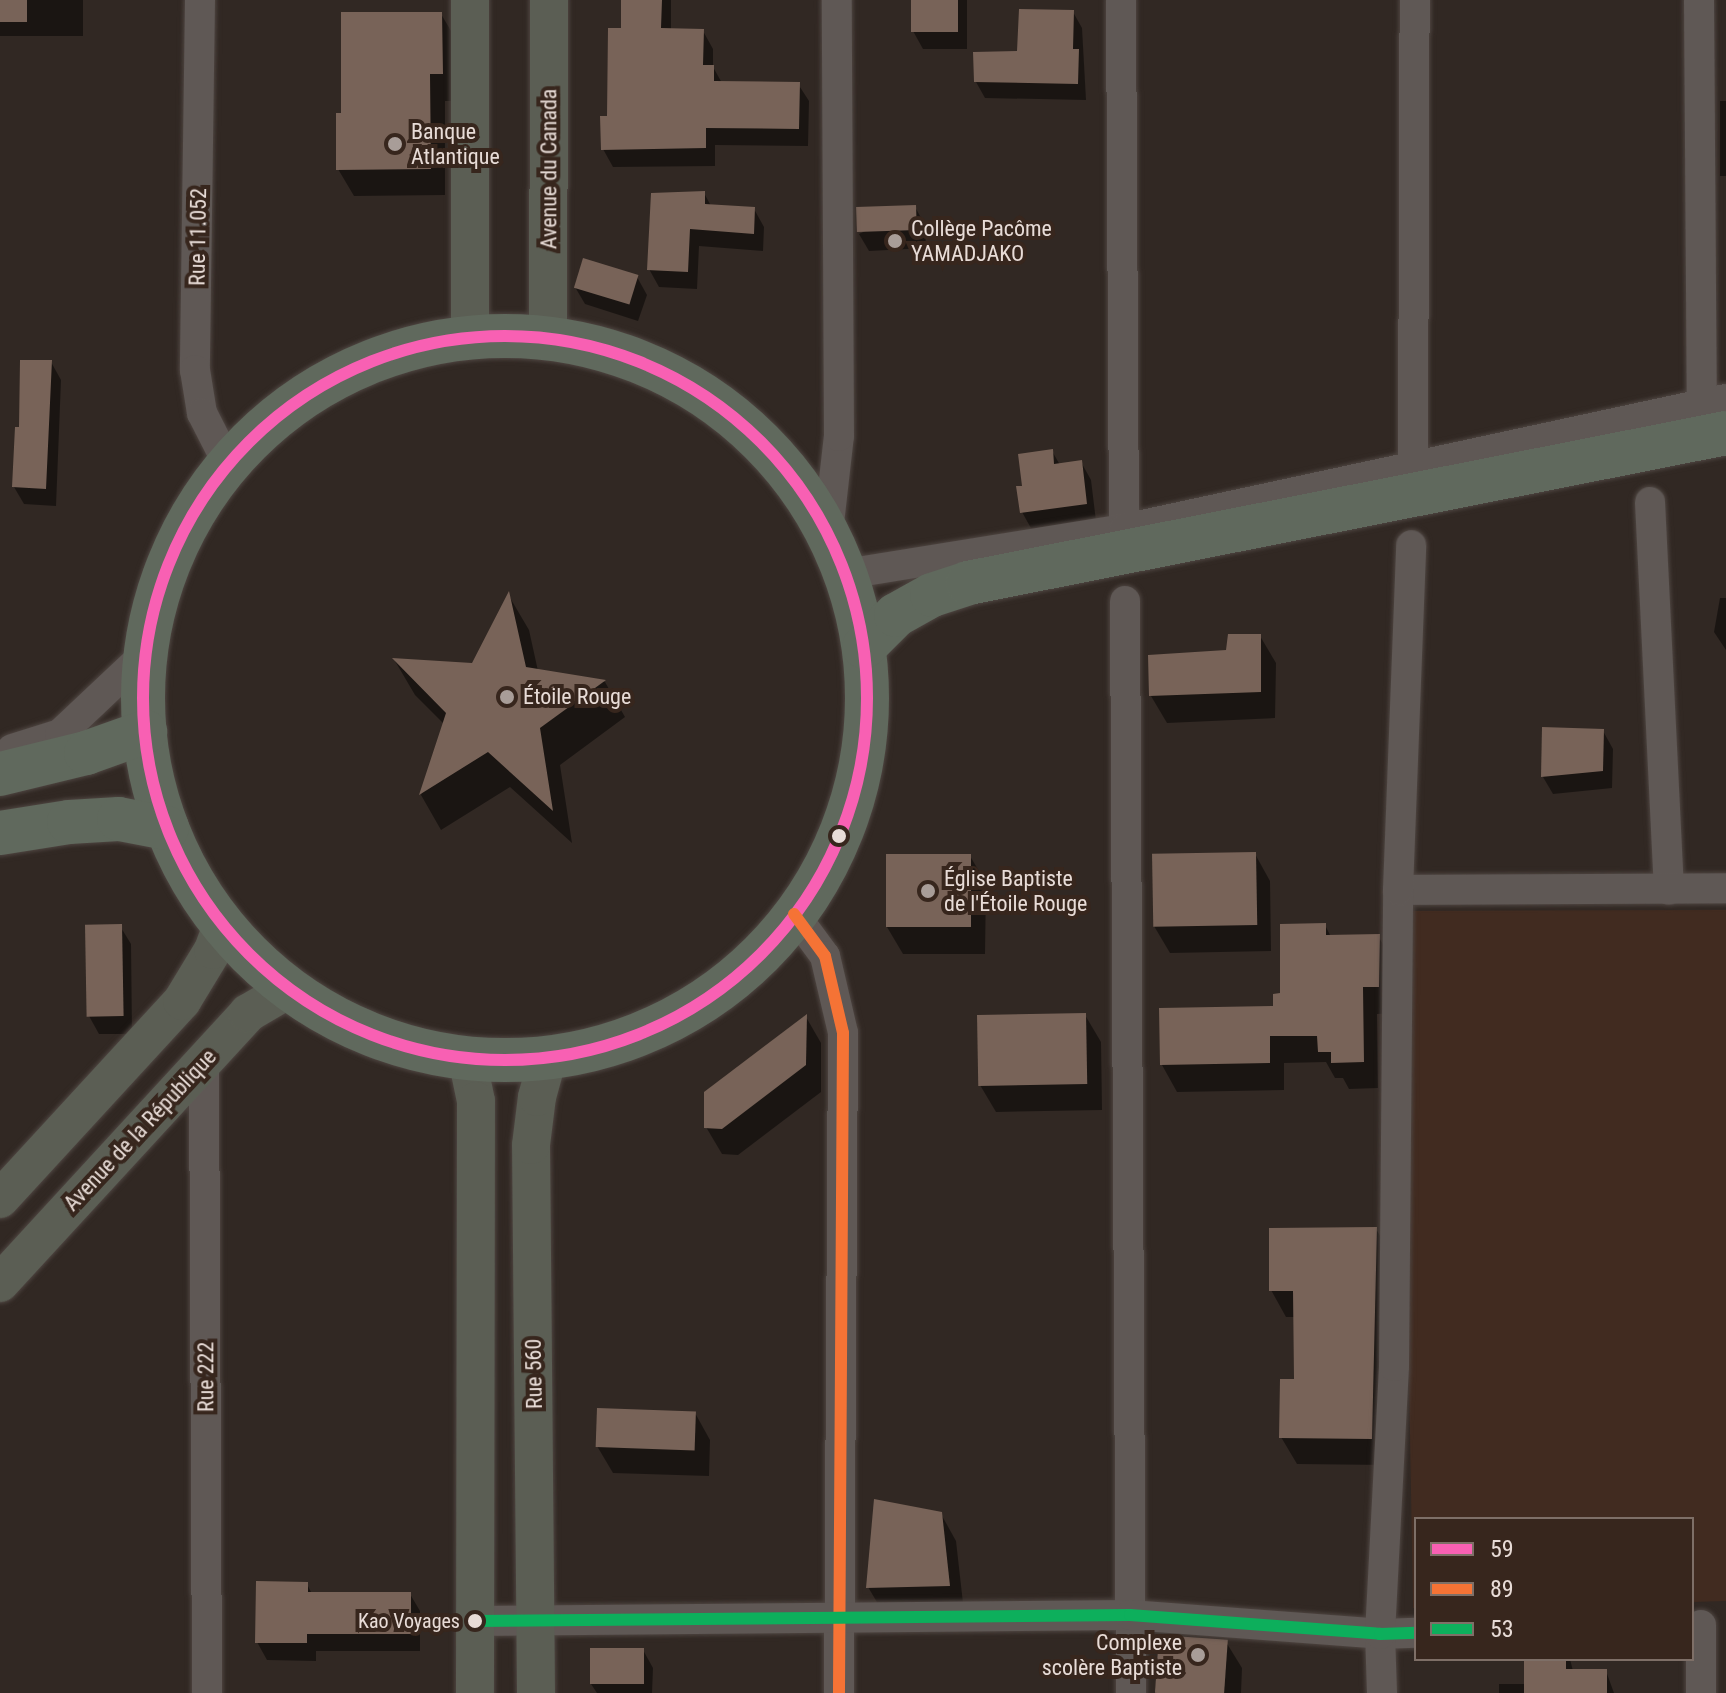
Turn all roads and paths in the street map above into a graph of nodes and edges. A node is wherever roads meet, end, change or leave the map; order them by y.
1 (200, 0) edge
2 (470, 0) edge
3 (549, 0) edge
4 (837, 0) edge
5 (1121, 0) edge
6 (1415, 0) edge
7 (1699, 0) edge
8 (470, 338) junction
9 (548, 338) junction
10 (1718, 412) edge
11 (229, 466) junction
12 (1413, 469) junction
13 (1650, 502) dead end
14 (1124, 529) junction
15 (828, 532) junction
16 (1411, 545) dead end
17 (846, 574) junction
18 (1125, 601) dead end
19 (864, 647) junction
20 (147, 652) junction
21 (145, 732) junction
22 (0, 752) edge
23 (0, 774) edge
24 (167, 828) junction
25 (0, 833) edge
26 (1726, 888) edge
27 (1398, 890) junction
28 (1669, 890) junction
29 (794, 914) junction
30 (222, 925) junction
31 (289, 989) junction
32 (548, 1057) junction
33 (467, 1058) junction
34 (204, 1062) junction
35 (0, 1199) edge
36 (0, 1283) edge
37 (1130, 1615) junction
38 (838, 1618) junction
39 (475, 1621) junction
40 (536, 1621) junction
41 (1706, 1625) edge
42 (1414, 1633) edge
43 (1380, 1634) junction
44 (207, 1693) edge
45 (475, 1693) edge
46 (536, 1693) edge
47 (839, 1693) edge
48 (1131, 1693) edge
49 (1382, 1693) edge
50 (1701, 1693) edge

1 - 11 street, Rue 11.052
2 - 8 main road
3 - 9 main road, Avenue du Canada
4 - 15 street
5 - 14 street
6 - 12 street
7 - 10 street
8 - 9 highway
8 - 11 highway
9 - 15 highway
10 - 12 street
10 - 19 highway
11 - 20 highway
12 - 14 street
13 - 28 street
14 - 17 street
15 - 17 highway
16 - 27 street
17 - 19 highway
18 - 37 street
19 - 29 highway
20 - 21 highway
20 - 22 street
21 - 23 highway
21 - 24 highway
24 - 25 highway
24 - 30 highway
26 - 28 street
27 - 28 street
27 - 43 street
29 - 32 highway
29 - 38 street
30 - 31 highway
30 - 35 main road
31 - 33 highway
31 - 34 main road, Avenue de la République
32 - 33 highway
32 - 40 main road, Rue 560
33 - 39 main road
34 - 36 main road, Avenue de la République
34 - 44 street, Rue 222
37 - 38 street
37 - 43 street
37 - 48 street
38 - 40 street
38 - 47 street
39 - 40 street
39 - 45 main road
40 - 46 main road, Rue 560
41 - 50 street
42 - 43 street
43 - 49 street

